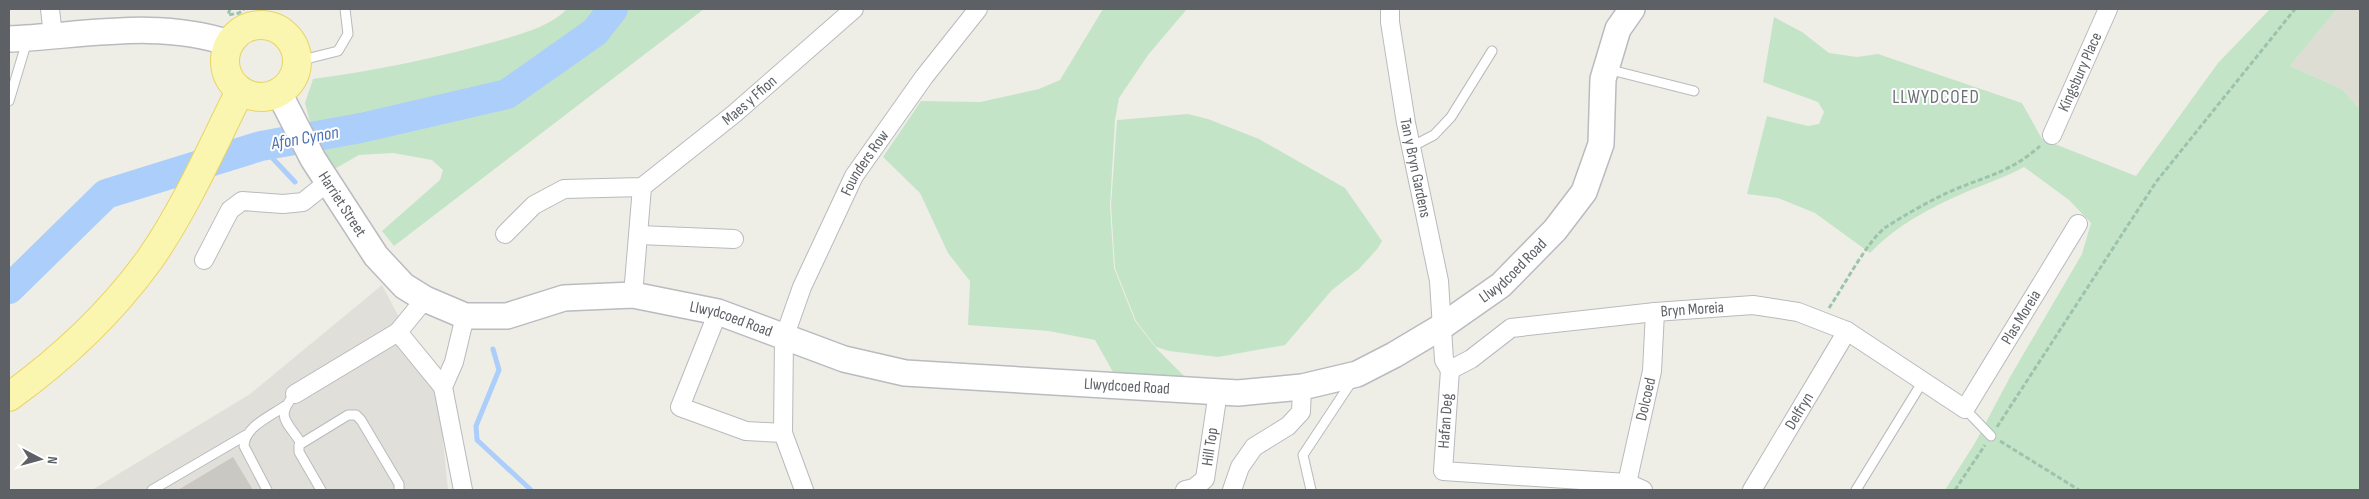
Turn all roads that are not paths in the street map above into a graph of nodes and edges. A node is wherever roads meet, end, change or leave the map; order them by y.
1 (50, 9) edge
2 (345, 9) edge
3 (854, 9) edge
4 (978, 9) edge
5 (1390, 9) edge
6 (1632, 9) edge
7 (2108, 9) edge
8 (271, 17) edge
9 (53, 36) junction
10 (18, 38) edge
11 (230, 43) junction
12 (1492, 51) dead end
13 (298, 61) junction
14 (1606, 69) junction
15 (240, 91) junction
16 (1694, 91) dead end
17 (9, 101) edge
18 (284, 105) junction
19 (2052, 135) road end
20 (1411, 147) junction
21 (328, 182) junction
22 (642, 187) junction
23 (2078, 224) dead end
24 (505, 234) dead end
25 (639, 235) junction
26 (734, 238) dead end
27 (204, 260) dead end
28 (634, 295) junction
29 (426, 299) junction
30 (718, 312) junction
31 (1655, 312) junction
32 (465, 316) junction
33 (1441, 327) junction
34 (1847, 331) junction
35 (398, 332) junction
36 (784, 338) junction
37 (1450, 370) junction
38 (1356, 374) junction
39 (1923, 381) junction
40 (443, 387) junction
41 (1302, 387) junction
42 (1218, 392) junction
43 (9, 397) edge
44 (290, 400) junction
45 (1965, 410) junction
46 (783, 433) junction
47 (246, 435) junction
48 (1991, 436) road end
49 (301, 443) junction
50 (1635, 487) edge
51 (152, 490) edge
52 (267, 490) edge
53 (321, 490) edge
54 (399, 490) edge
55 (463, 490) edge
56 (804, 490) edge
57 (1185, 490) edge
58 (1232, 490) edge
59 (1310, 490) edge
60 (1752, 490) edge
61 (1856, 490) edge

1 - 9 street
2 - 13 lane
3 - 22 street, Maes y Ffion
4 - 36 street, Founders Row
5 - 20 street, Tan y Bryn Gardens
6 - 14 main road, Llwydcoed Road
7 - 19 street, Kingsbury Place
8 - 11 main road
8 - 13 main road
9 - 10 main road
9 - 11 main road
10 - 17 lane
11 - 15 main road
12 - 20 lane
13 - 18 main road
14 - 16 lane
14 - 33 main road, Llwydcoed Road
15 - 18 main road
15 - 43 main road
18 - 21 main road, Harriet Street
20 - 33 street, Tan y Bryn Gardens
21 - 27 street
21 - 29 main road, Harriet Street
22 - 24 street
22 - 25 street
23 - 45 street, Plas Moreia
25 - 26 street
25 - 28 street
28 - 30 main road, Llwydcoed Road
28 - 32 main road, Llwydcoed Road
29 - 32 main road, Llwydcoed Road
29 - 35 street
30 - 36 main road, Llwydcoed Road
30 - 46 street
31 - 34 street, Bryn Moreia
31 - 37 street, Bryn Moreia
31 - 50 street, Dolcoed
32 - 40 street
33 - 37 street
33 - 38 main road, Llwydcoed Road
34 - 39 street, Bryn Moreia
34 - 60 street, Delfryn
35 - 40 street
35 - 44 street
36 - 42 main road, Llwydcoed Road
36 - 46 street, Founders Row
37 - 50 street, Hafan Deg
38 - 41 main road, Llwydcoed Road
38 - 59 lane
39 - 45 street, Bryn Moreia
39 - 61 lane
40 - 55 street
41 - 42 main road, Llwydcoed Road
41 - 58 street
42 - 57 street, Hill Top
44 - 47 lane
44 - 49 lane
45 - 48 lane
46 - 56 street
47 - 51 lane
47 - 52 lane
49 - 53 lane
49 - 54 lane

